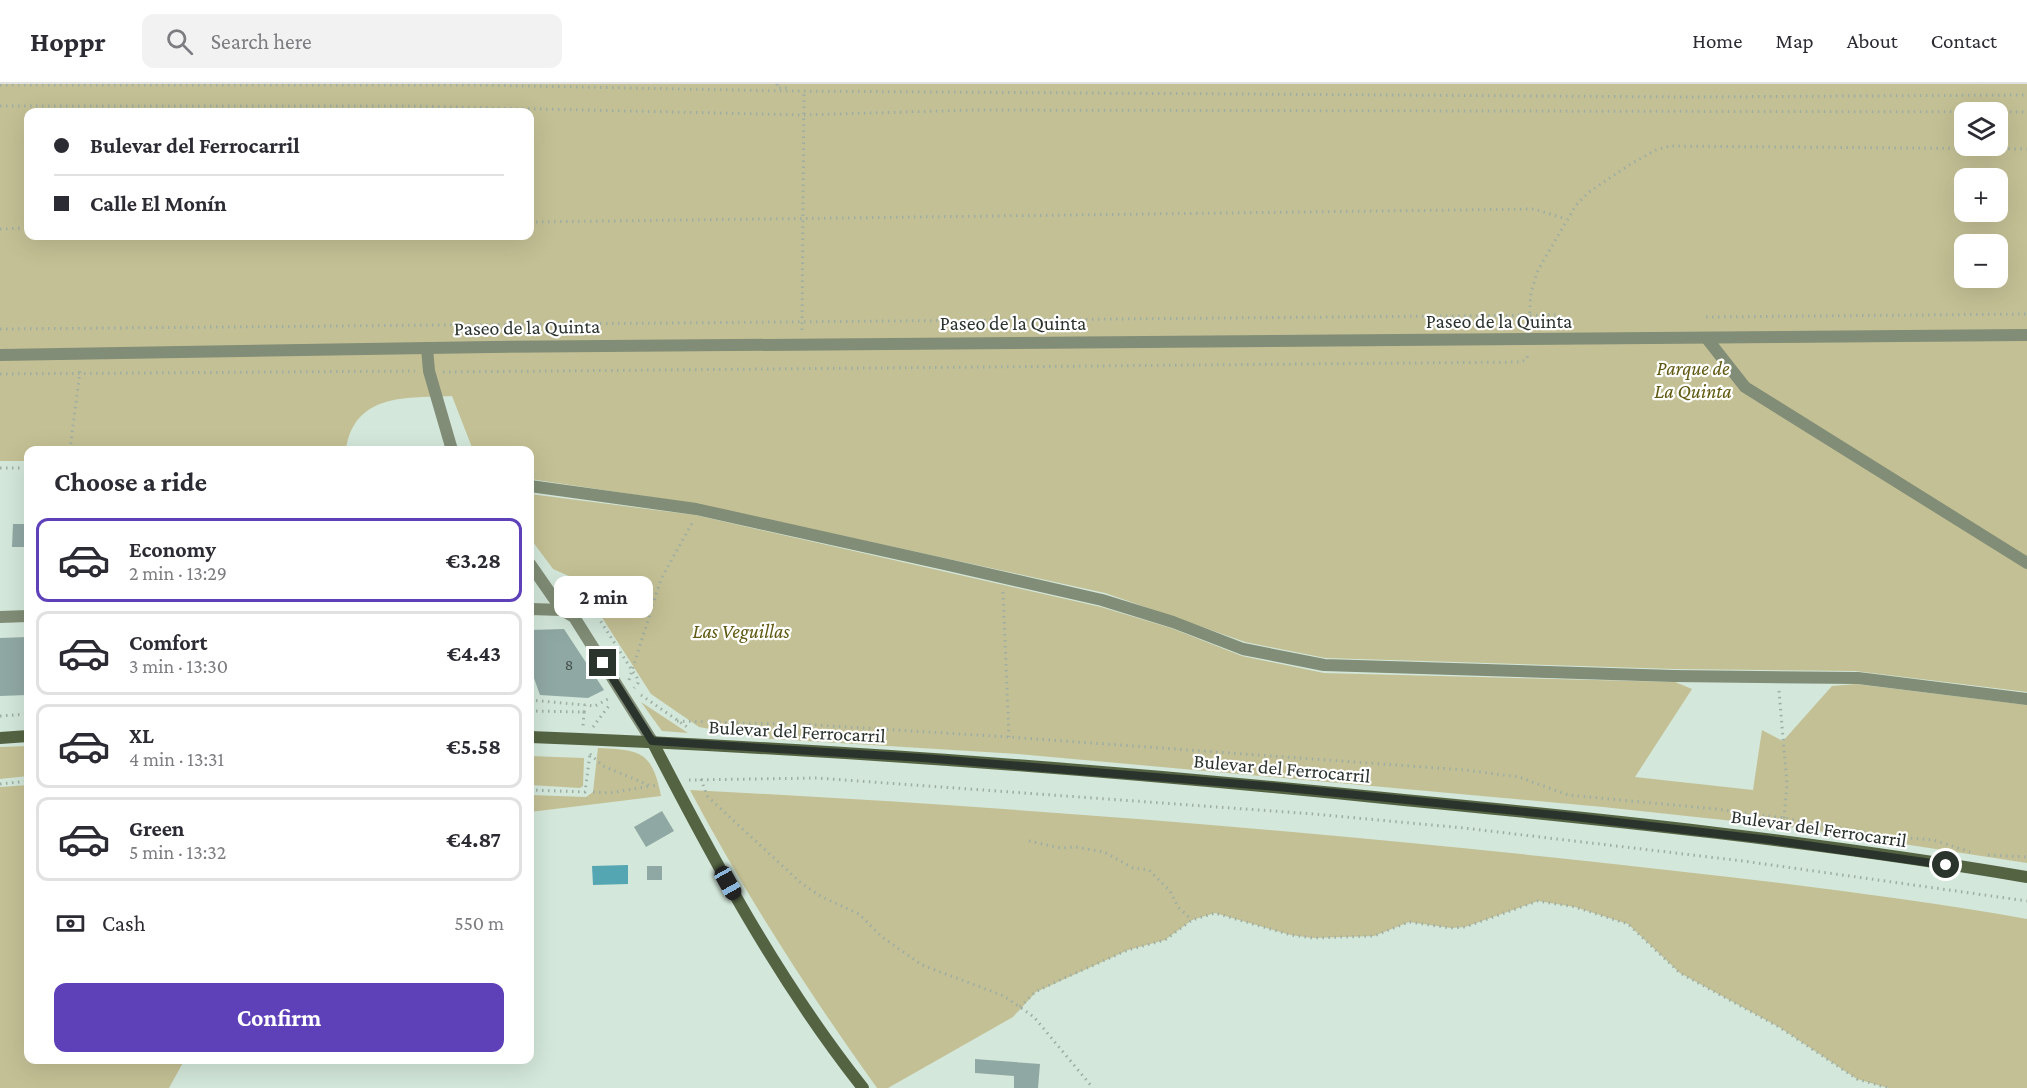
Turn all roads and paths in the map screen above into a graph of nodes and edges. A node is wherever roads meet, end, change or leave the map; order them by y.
1 (0, 85) edge
2 (776, 88) edge
3 (804, 91) junction
4 (2027, 95) edge
5 (0, 106) edge
6 (497, 108) edge
7 (534, 109) edge
8 (2027, 112) edge
9 (803, 115) junction
10 (2027, 149) edge
11 (802, 217) junction
12 (1566, 219) junction
13 (534, 222) edge
14 (24, 228) edge
15 (0, 229) edge
16 (2027, 314) edge
17 (1559, 315) dead end
18 (1529, 316) junction
19 (1706, 317) dead end
20 (802, 323) junction
21 (0, 329) edge
22 (2027, 336) edge
23 (1528, 340) junction
24 (1708, 340) junction
25 (802, 344) junction
26 (427, 348) junction
27 (83, 353) junction
28 (0, 355) edge
29 (429, 371) junction
30 (80, 373) junction
31 (0, 374) edge
32 (71, 446) edge
33 (451, 446) edge
34 (0, 468) edge
35 (24, 468) edge
36 (534, 487) edge
37 (696, 509) junction
38 (2027, 563) edge
39 (534, 570) edge
40 (1003, 577) junction
41 (534, 609) edge
42 (562, 610) junction
43 (24, 616) edge
44 (0, 617) edge
45 (1778, 677) junction
46 (630, 679) dead end
47 (635, 687) dead end
48 (608, 692) dead end
49 (2027, 699) edge
50 (534, 700) edge
51 (613, 700) dead end
52 (585, 705) junction
53 (534, 711) edge
54 (584, 712) junction
55 (24, 714) edge
56 (0, 716) edge
57 (592, 728) dead end
58 (582, 731) dead end
59 (24, 736) edge
60 (1009, 736) junction
61 (534, 737) edge
62 (0, 738) edge
63 (652, 741) junction
64 (700, 779) junction
65 (24, 781) edge
66 (673, 782) junction
67 (0, 784) edge
68 (651, 786) junction
69 (534, 790) edge
70 (593, 792) dead end
71 (1784, 818) junction
72 (1029, 841) dead end
73 (1977, 854) dead end
74 (1987, 854) dead end
75 (2027, 857) edge
76 (2027, 877) edge
77 (2027, 901) edge
78 (1192, 920) junction
79 (1020, 1007) junction
80 (863, 1088) edge
81 (1093, 1088) edge
82 (1888, 1088) edge

1 - 2 path
2 - 3 path
3 - 4 path
3 - 9 path
5 - 6 path
7 - 9 path
8 - 9 path
9 - 11 path
10 - 12 path
11 - 12 path
11 - 13 path
11 - 20 path
12 - 18 path
14 - 15 path
16 - 19 path
17 - 18 path
18 - 20 path
18 - 23 path
20 - 21 path
20 - 25 path
22 - 24 street, Paseo de la Quinta
23 - 24 street, Paseo de la Quinta
23 - 25 street, Paseo de la Quinta
23 - 29 path
24 - 38 street
25 - 26 street, Paseo de la Quinta
26 - 27 street, Paseo de la Quinta
26 - 29 street
27 - 28 street, Paseo de la Quinta
27 - 30 path
29 - 30 path
29 - 33 street
30 - 31 path
30 - 32 path
34 - 35 path
36 - 37 street
37 - 40 street
37 - 46 path
39 - 42 street
40 - 45 street
40 - 60 path
41 - 42 street
42 - 63 street
43 - 44 street
45 - 49 street
45 - 71 path
47 - 60 path
48 - 52 path
50 - 52 path
51 - 57 path
52 - 54 path
53 - 54 path
54 - 58 path
55 - 56 path
59 - 62 main road
60 - 71 path
61 - 63 main road, Bulevar del Ferrocarril
63 - 66 main road
63 - 76 main road, Bulevar del Ferrocarril
64 - 66 path
64 - 77 path
64 - 79 path
65 - 67 path
66 - 68 path
66 - 80 main road
68 - 69 path
68 - 70 path
71 - 73 path
72 - 78 path
74 - 75 path
78 - 79 path
78 - 82 path
79 - 81 path

